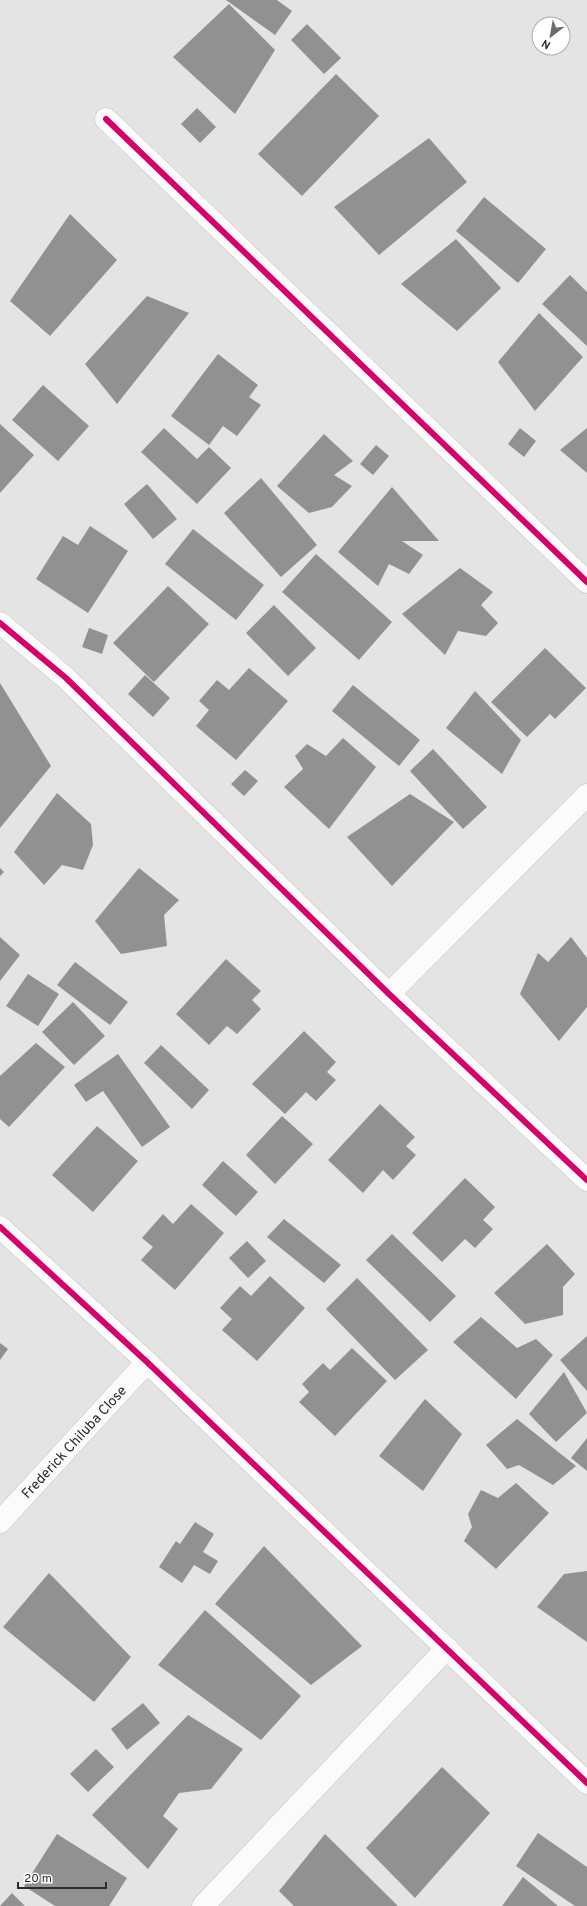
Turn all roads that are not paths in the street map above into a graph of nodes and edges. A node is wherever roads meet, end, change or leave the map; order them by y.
1 (106, 119) dead end
2 (587, 582) edge
3 (0, 623) edge
4 (587, 795) edge
5 (389, 994) junction
6 (587, 1180) edge
7 (0, 1227) edge
8 (148, 1362) junction
9 (0, 1522) edge
10 (447, 1648) junction
11 (587, 1783) edge
12 (203, 1906) edge

1 - 2 street
3 - 5 street
4 - 5 street
5 - 6 street
7 - 8 street
8 - 9 street, Frederick Chiluba Close
8 - 10 street
10 - 11 street
10 - 12 street

